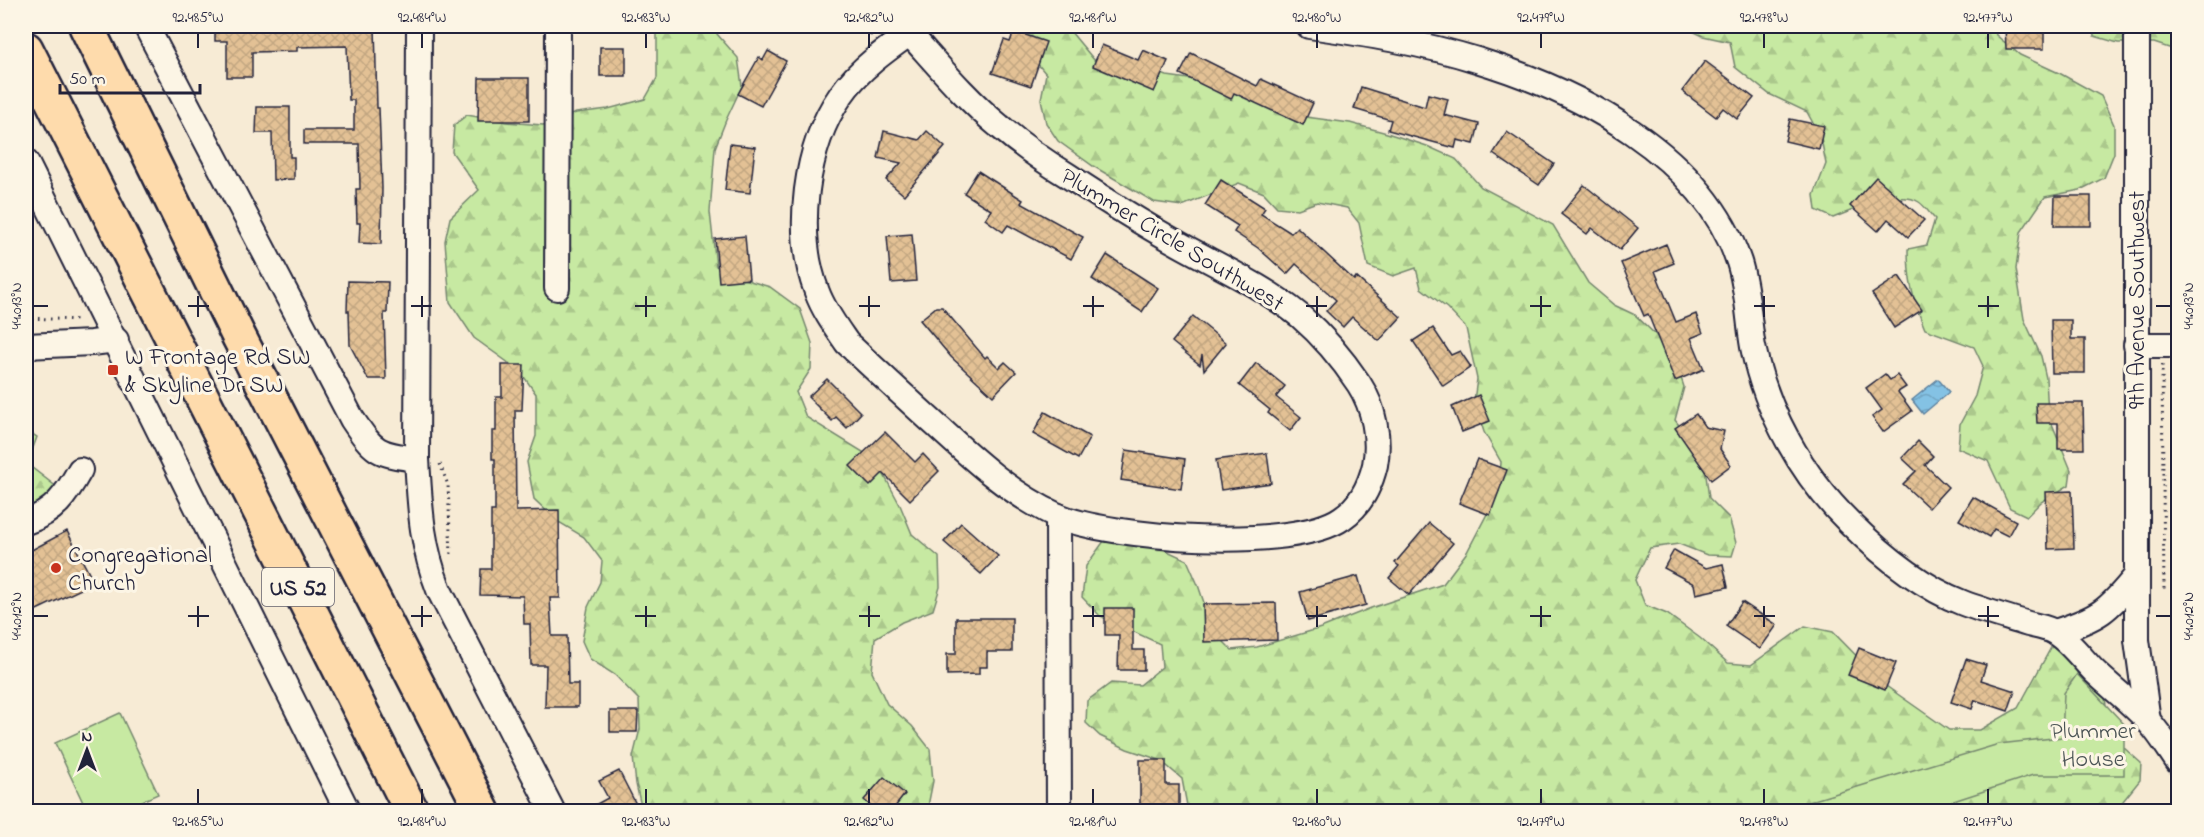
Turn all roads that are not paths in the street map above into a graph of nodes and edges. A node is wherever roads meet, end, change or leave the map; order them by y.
1 (86, 26) edge
2 (147, 26) edge
3 (419, 26) edge
4 (558, 26) edge
5 (1309, 26) edge
6 (2137, 26) edge
7 (911, 28) edge
8 (26, 49) edge
9 (26, 162) edge
10 (557, 288) dead end
11 (116, 340) junction
12 (2136, 345) junction
13 (2178, 345) edge
14 (26, 346) edge
15 (428, 460) junction
16 (80, 470) dead end
17 (1058, 516) junction
18 (26, 522) edge
19 (2137, 575) junction
20 (2055, 632) junction
21 (2148, 721) junction
22 (2178, 762) edge
23 (348, 812) edge
24 (412, 812) edge
25 (483, 812) edge
26 (553, 812) edge
27 (1059, 812) edge

1 - 25 highway, US 52
2 - 15 street
3 - 15 street
4 - 10 street
5 - 20 street
6 - 12 street, 9th Avenue Southwest
7 - 17 street, Plummer Circle Southwest
7 - 17 street, Plummer Circle Southwest
8 - 24 highway, US 52
9 - 11 street
11 - 14 street
11 - 23 street
12 - 13 street
12 - 19 street, 9th Avenue Southwest
15 - 26 street
16 - 18 street
17 - 27 street
19 - 20 street
19 - 21 street, 9th Avenue Southwest
20 - 21 street
21 - 22 street

